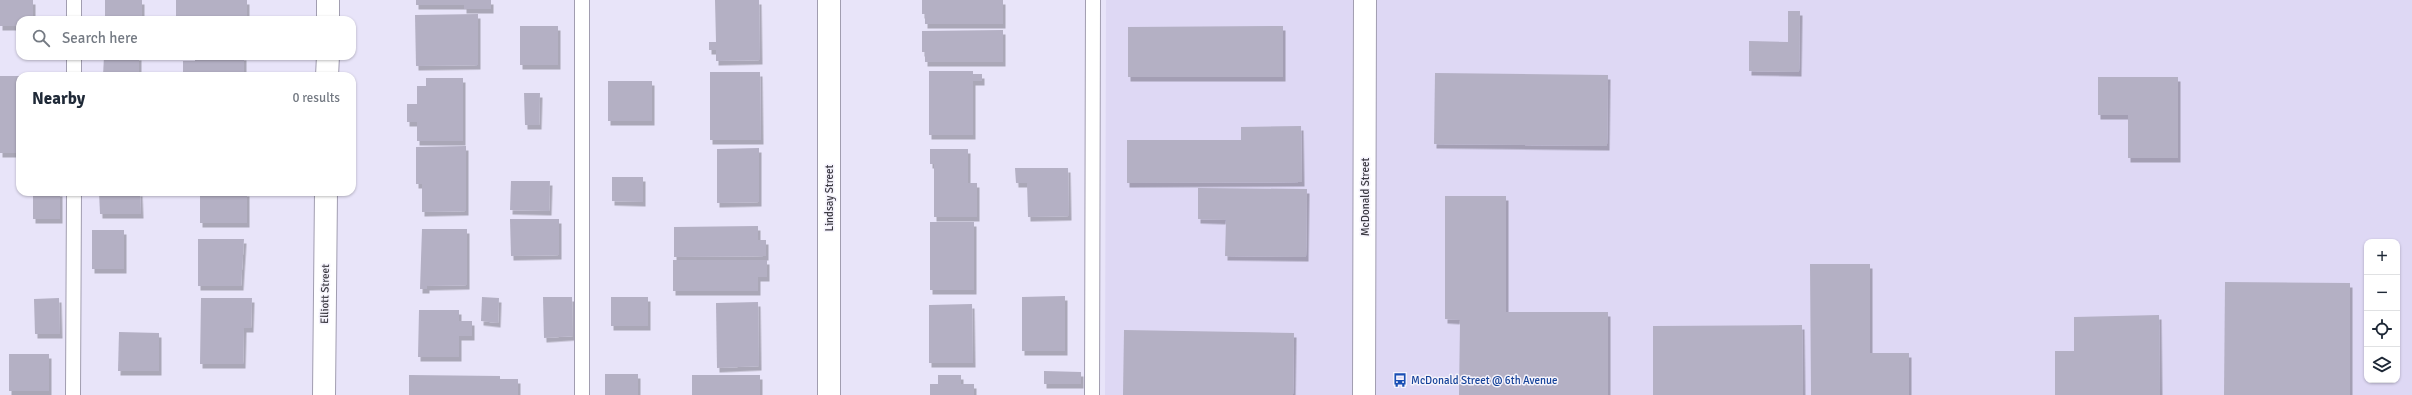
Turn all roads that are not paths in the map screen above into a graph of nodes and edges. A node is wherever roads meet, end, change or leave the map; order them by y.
1 (74, 0) edge
2 (328, 0) edge
3 (582, 0) edge
4 (830, 0) edge
5 (1093, 0) edge
6 (1366, 0) edge
7 (74, 16) edge
8 (328, 16) edge
9 (74, 60) edge
10 (328, 60) edge
11 (74, 72) edge
12 (328, 72) edge
13 (74, 196) edge
14 (326, 196) edge
15 (73, 395) edge
16 (324, 395) edge
17 (582, 395) edge
18 (829, 395) edge
19 (1092, 395) edge
20 (1364, 395) edge

1 - 7 lane
2 - 8 street
3 - 17 lane
4 - 18 street, Lindsay Street
5 - 19 lane
6 - 20 street, McDonald Street
9 - 11 lane
10 - 12 street
13 - 15 lane
14 - 16 street, Elliott Street

